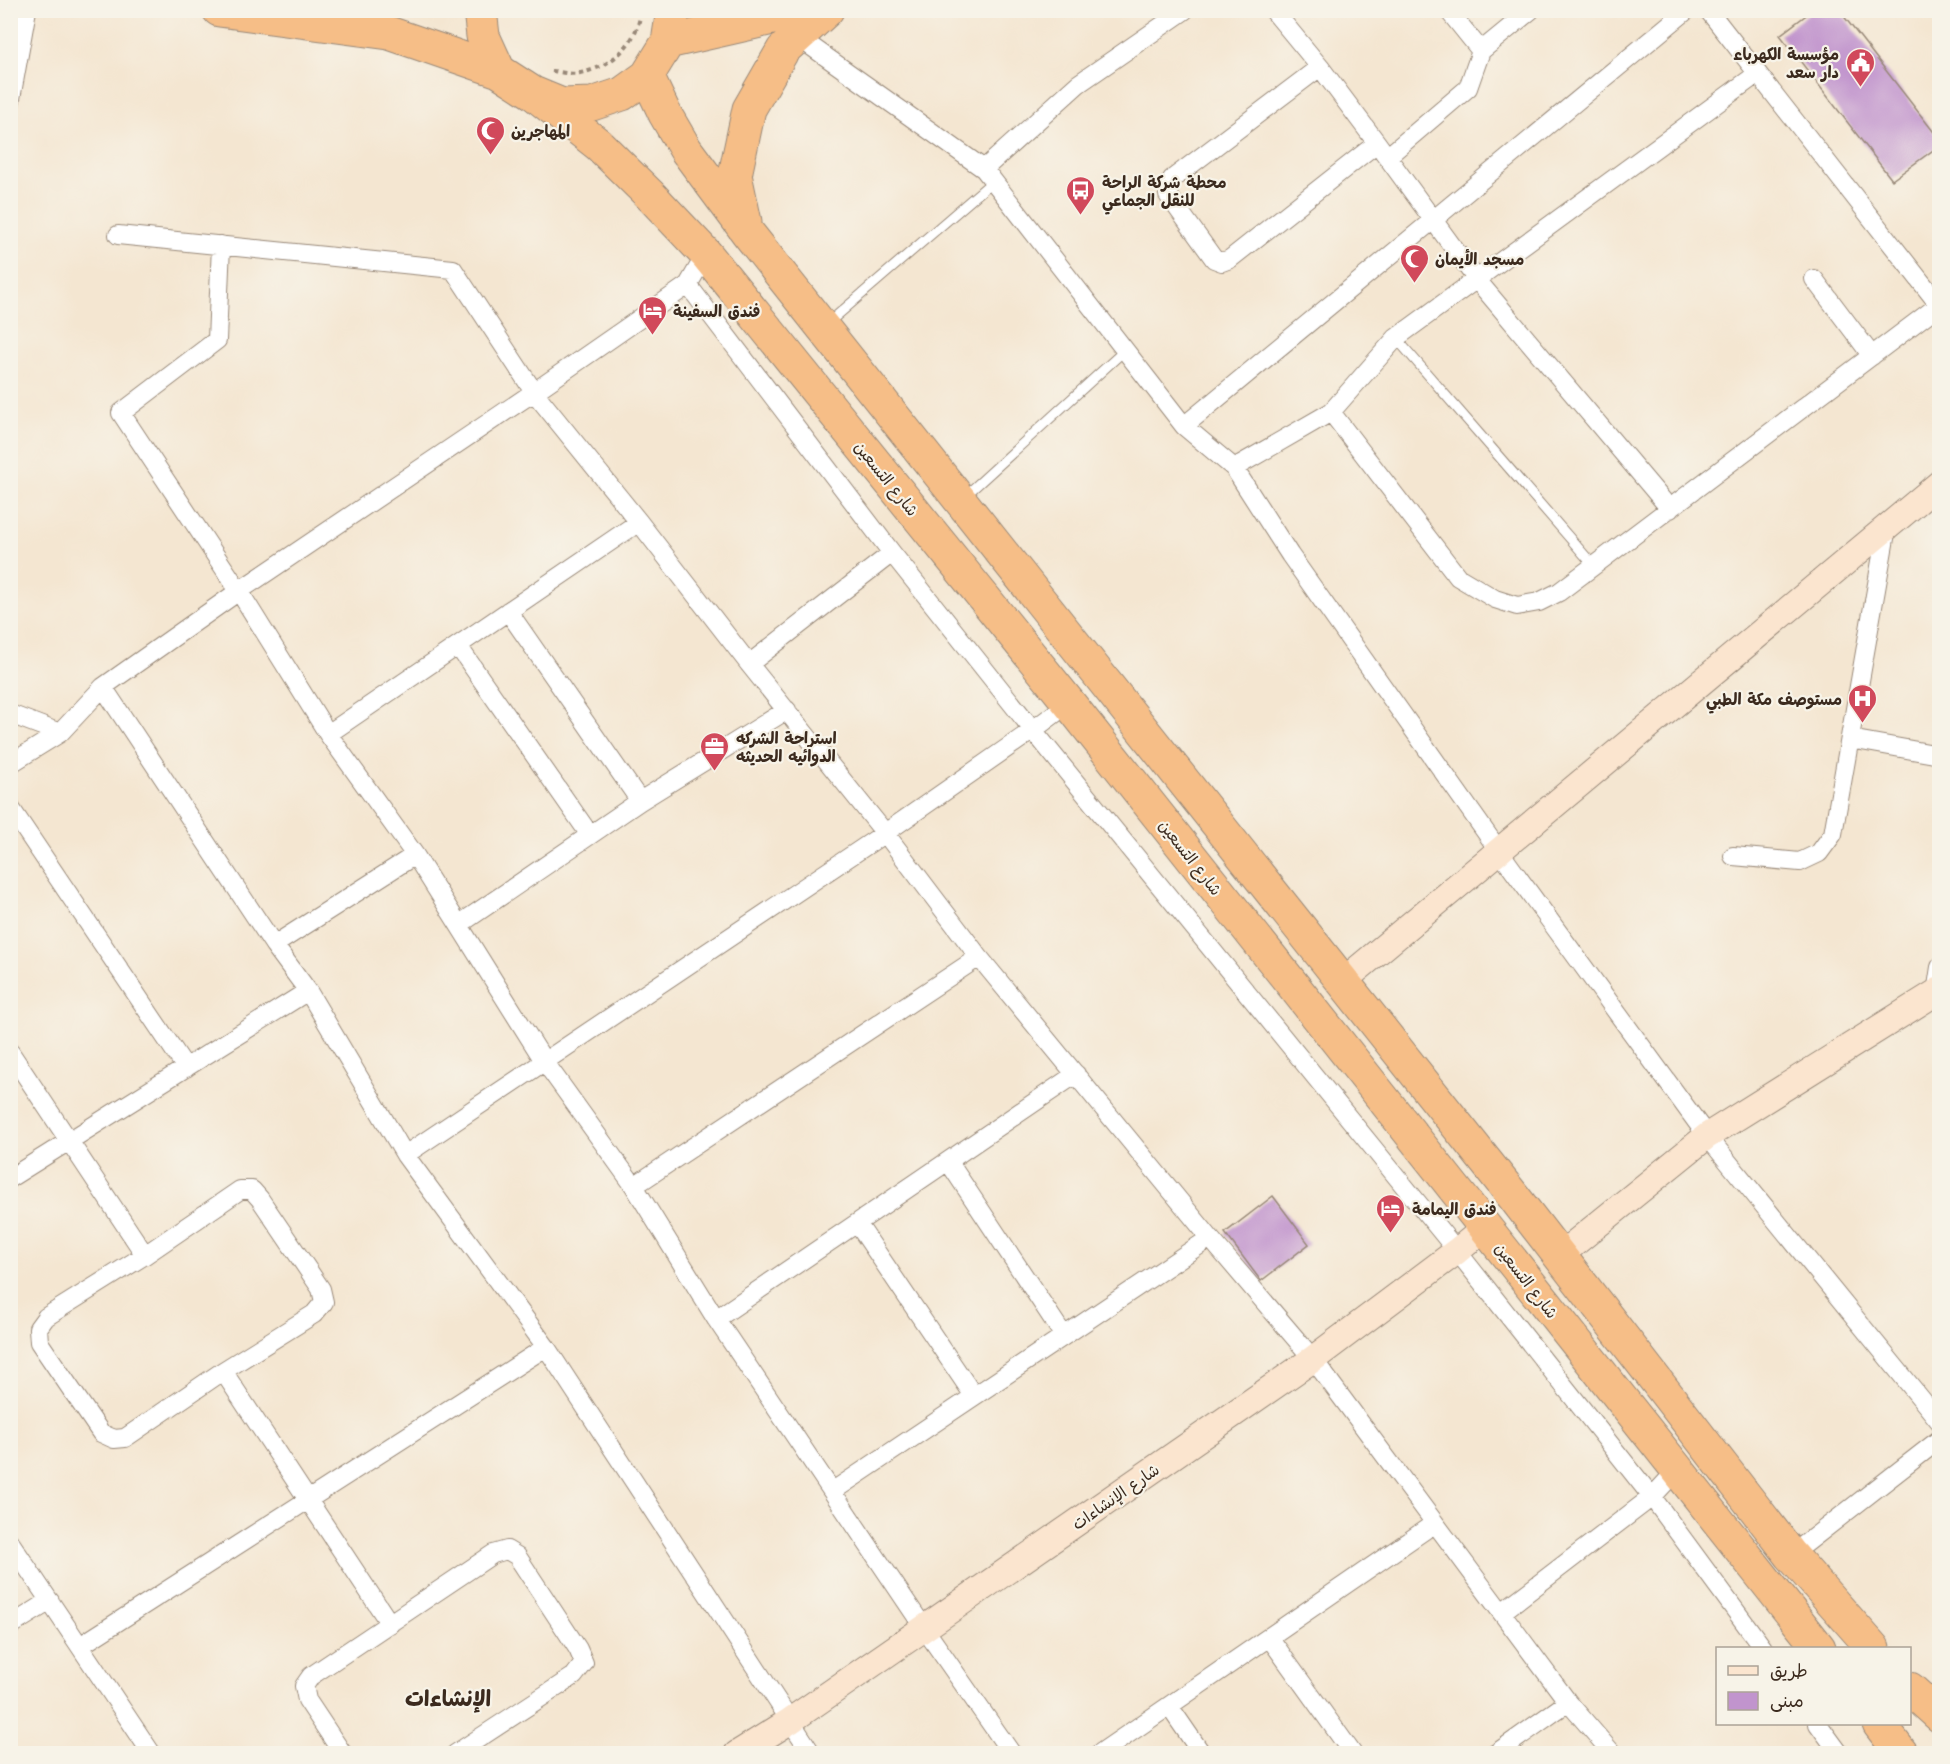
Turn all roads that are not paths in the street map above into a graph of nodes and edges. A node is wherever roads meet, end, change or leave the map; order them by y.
1 (27, 10) edge
2 (219, 10) edge
3 (480, 10) edge
4 (827, 10) edge
5 (1185, 10) edge
6 (1273, 10) edge
7 (1448, 10) edge
8 (1531, 10) edge
9 (1687, 10) edge
10 (1708, 10) edge
11 (803, 24) edge
12 (671, 26) edge
13 (1481, 51) junction
14 (1320, 67) junction
15 (499, 71) junction
16 (1757, 74) junction
17 (647, 76) junction
18 (542, 82) junction
19 (10, 104) edge
20 (1382, 150) junction
21 (989, 175) junction
22 (1434, 220) junction
23 (747, 232) junction
24 (118, 235) dead end
25 (221, 245) junction
26 (706, 254) junction
27 (1814, 279) dead end
28 (1477, 280) junction
29 (688, 285) junction
30 (1939, 305) edge
31 (823, 328) junction
32 (1396, 338) junction
33 (1125, 350) junction
34 (1872, 356) junction
35 (534, 392) junction
36 (1331, 412) junction
37 (1184, 426) junction
38 (1234, 468) junction
39 (1940, 483) edge
40 (960, 501) junction
41 (1670, 509) junction
42 (639, 522) junction
43 (1887, 527) junction
44 (892, 553) junction
45 (1594, 566) junction
46 (239, 591) junction
47 (508, 611) junction
48 (458, 646) junction
49 (749, 664) junction
50 (103, 687) junction
51 (1069, 703) junction
52 (787, 710) junction
53 (10, 714) edge
54 (1033, 730) junction
55 (60, 734) junction
56 (328, 734) junction
57 (1850, 739) junction
58 (1940, 755) edge
59 (10, 764) edge
60 (640, 801) junction
61 (10, 807) edge
62 (885, 832) junction
63 (590, 835) junction
64 (1499, 851) junction
65 (415, 855) junction
66 (1733, 855) dead end
67 (460, 924) junction
68 (274, 945) junction
69 (979, 957) junction
70 (1940, 967) edge
71 (1342, 982) junction
72 (308, 991) junction
73 (1938, 992) edge
74 (10, 1052) edge
75 (544, 1061) junction
76 (186, 1068) junction
77 (1076, 1074) junction
78 (1707, 1136) junction
79 (70, 1141) junction
80 (405, 1155) junction
81 (948, 1161) junction
82 (10, 1178) edge
83 (634, 1186) junction
84 (1514, 1197) junction
85 (857, 1223) junction
86 (1485, 1228) junction
87 (1210, 1238) junction
88 (1457, 1251) junction
89 (145, 1255) junction
90 (1559, 1256) junction
91 (716, 1319) junction
92 (1064, 1336) junction
93 (546, 1347) junction
94 (1313, 1359) junction
95 (223, 1371) junction
96 (974, 1396) junction
97 (1940, 1422) edge
98 (1940, 1439) edge
99 (1677, 1470) junction
100 (832, 1491) junction
101 (1652, 1497) junction
102 (308, 1500) junction
103 (1435, 1523) junction
104 (10, 1542) edge
105 (1791, 1555) junction
106 (50, 1601) junction
107 (1502, 1612) junction
108 (390, 1624) junction
109 (10, 1626) edge
110 (924, 1628) junction
111 (1269, 1637) junction
112 (80, 1646) junction
113 (1762, 1647) edge
114 (1818, 1647) edge
115 (1872, 1647) edge
116 (1911, 1687) edge
117 (1911, 1688) edge
118 (1940, 1699) edge
119 (1568, 1702) junction
120 (1168, 1706) junction
121 (1940, 1716) edge
122 (790, 1721) junction
123 (1819, 1725) edge
124 (1880, 1725) edge
125 (468, 1750) edge
126 (152, 1754) edge
127 (343, 1754) edge
128 (737, 1754) edge
129 (812, 1754) edge
130 (1012, 1754) edge
131 (1099, 1754) edge
132 (1202, 1754) edge
133 (1353, 1754) edge
134 (1495, 1754) edge
135 (1613, 1754) edge
136 (1840, 1754) edge
137 (1902, 1754) edge

1 - 19 street
2 - 15 highway
3 - 15 highway
4 - 11 highway
5 - 21 street
6 - 14 street
7 - 13 street
8 - 13 street
9 - 22 street
10 - 16 street
11 - 12 highway
11 - 21 street
11 - 23 highway
12 - 17 highway
13 - 20 street
14 - 20 street
14 - 20 street
15 - 18 highway
16 - 28 street
16 - 30 street
17 - 18 highway
17 - 23 highway
18 - 26 highway, شارع التسعين
20 - 22 street
21 - 31 lane
21 - 33 street
22 - 28 street
22 - 37 street
23 - 31 highway
24 - 25 street
25 - 35 street
25 - 46 street
26 - 29 street
26 - 51 highway, شارع التسعين
27 - 34 street
28 - 32 street
28 - 41 street
29 - 35 street
29 - 44 street
30 - 34 street
31 - 40 highway
32 - 36 street
32 - 45 lane
33 - 37 street
33 - 40 lane
34 - 41 street
35 - 42 street
35 - 46 street
36 - 38 street
36 - 45 street
37 - 38 street
38 - 64 street
39 - 43 street
40 - 71 highway
41 - 45 street
42 - 47 street
42 - 49 street
43 - 57 street
43 - 64 street
44 - 49 street
44 - 54 street
46 - 50 street
46 - 56 street
47 - 48 street
47 - 60 street
48 - 56 street
48 - 63 street
49 - 52 street
50 - 55 street
50 - 68 street
51 - 54 street
51 - 86 highway, شارع التسعين
52 - 60 street
52 - 62 street
53 - 55 street
54 - 62 street
54 - 88 street
55 - 59 street
56 - 65 street
57 - 58 street
57 - 66 street
60 - 63 street
61 - 76 street
62 - 69 street
62 - 75 street
63 - 67 street
64 - 71 street
64 - 78 street
65 - 67 street
65 - 68 street
67 - 75 street
68 - 72 street
69 - 77 street
69 - 83 street
70 - 73 street
71 - 84 highway
72 - 76 street
72 - 80 street
73 - 78 street
74 - 79 street
75 - 80 street
75 - 83 street
76 - 79 street
77 - 81 street
77 - 87 street
78 - 90 street
78 - 97 street
79 - 82 street
79 - 89 street
80 - 93 street
81 - 85 street
81 - 92 street
83 - 91 street
84 - 86 highway
84 - 90 highway
85 - 91 street
85 - 96 street
86 - 88 street, شارع الإنشاءات
86 - 99 highway, شارع التسعين
87 - 92 street
87 - 94 street
88 - 94 street, شارع الإنشاءات
88 - 101 street
89 - 95 street
89 - 95 street
90 - 105 highway
91 - 100 street
92 - 96 street
93 - 102 street
93 - 122 street
94 - 103 street
94 - 110 street, شارع الإنشاءات
95 - 102 street
96 - 100 street
98 - 105 street
99 - 101 street
99 - 114 highway, شارع التسعين
100 - 110 street
101 - 107 street
101 - 113 street
102 - 108 street
102 - 112 street
103 - 107 street
103 - 111 street
104 - 106 street
105 - 115 highway
106 - 109 street
106 - 112 street
107 - 119 street
108 - 125 street
108 - 127 street
110 - 122 street, شارع الإنشاءات
110 - 130 street
111 - 120 street
111 - 133 street
112 - 126 street
116 - 118 highway
117 - 121 highway
119 - 134 street
119 - 135 street
120 - 131 street
120 - 132 street
122 - 128 street, شارع الإنشاءات
122 - 129 street
123 - 136 street
124 - 137 highway

